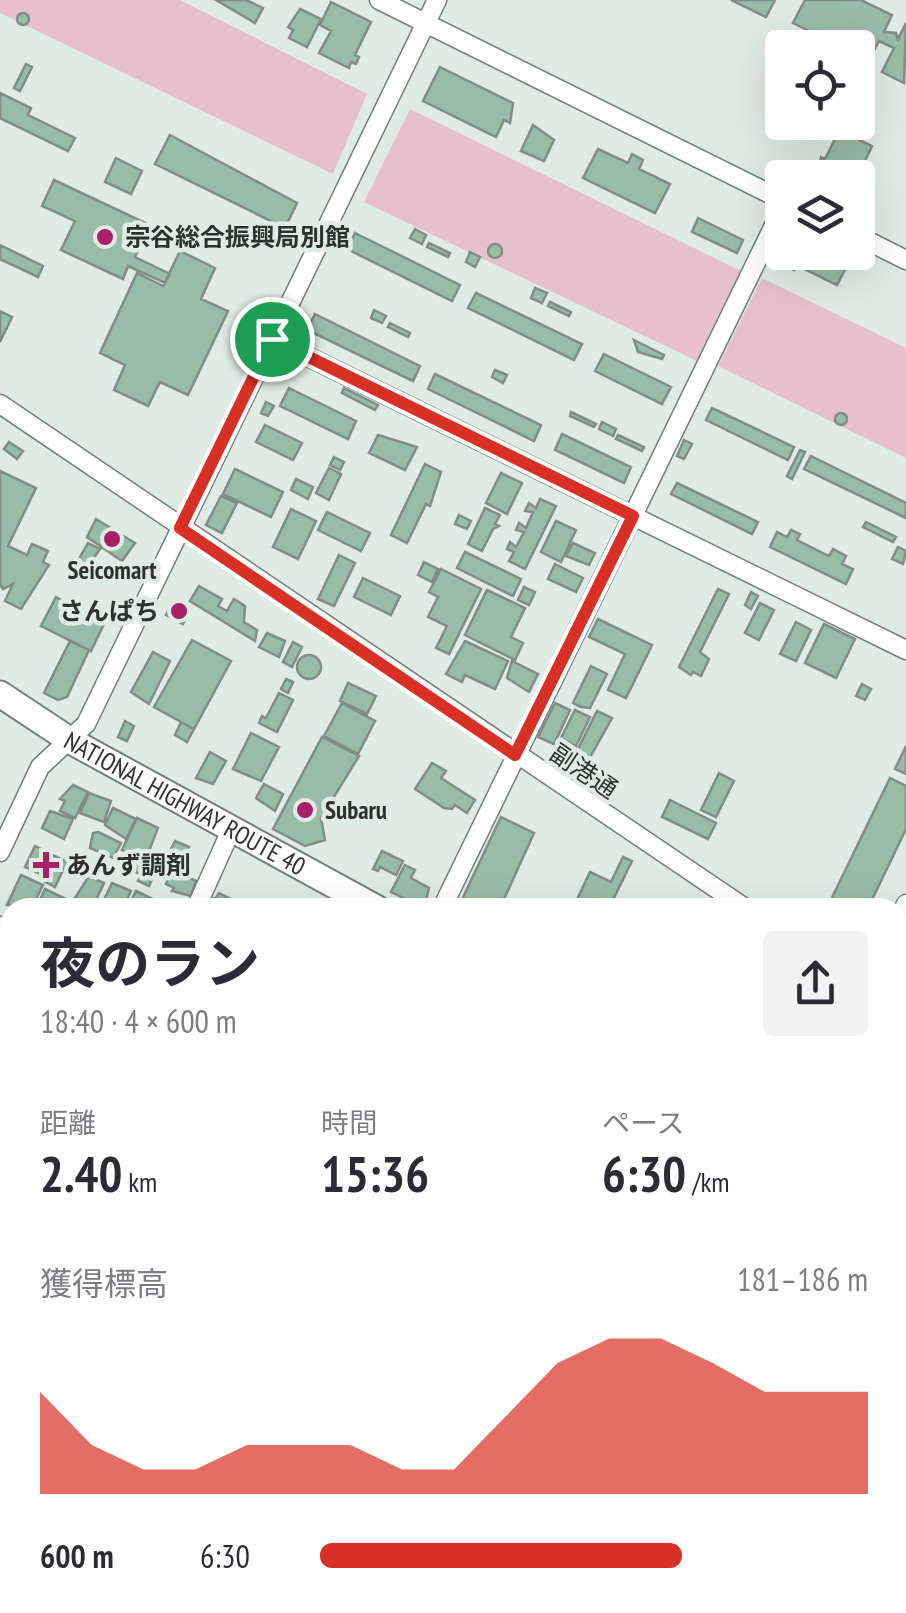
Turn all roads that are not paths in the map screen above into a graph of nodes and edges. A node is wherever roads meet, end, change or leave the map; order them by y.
1 (380, 0) edge
2 (437, 0) edge
3 (426, 23) junction
4 (765, 192) edge
5 (765, 244) edge
6 (875, 244) edge
7 (906, 260) edge
8 (272, 339) junction
9 (0, 404) edge
10 (633, 516) junction
11 (180, 528) junction
12 (906, 650) edge
13 (0, 694) edge
14 (0, 715) edge
15 (65, 747) junction
16 (515, 755) junction
17 (8, 813) edge
18 (228, 836) junction
19 (0, 852) edge
20 (200, 898) edge
21 (325, 898) edge
22 (355, 898) edge
23 (447, 898) edge
24 (730, 898) edge

1 - 3 street
2 - 3 street
3 - 4 street
3 - 8 street
5 - 10 street
6 - 7 street
8 - 10 street
8 - 11 street
9 - 11 street, 副港通
10 - 12 street
10 - 16 street
11 - 15 street
11 - 16 street, 副港通
13 - 15 highway, NATIONAL HIGHWAY ROUTE 40
14 - 15 highway, NATIONAL HIGHWAY ROUTE 40
15 - 17 street
15 - 18 highway, NATIONAL HIGHWAY ROUTE 40
16 - 23 street
16 - 24 street, 副港通
17 - 19 street
18 - 20 street
18 - 21 highway, NATIONAL HIGHWAY ROUTE 40
18 - 22 highway, NATIONAL HIGHWAY ROUTE 40

